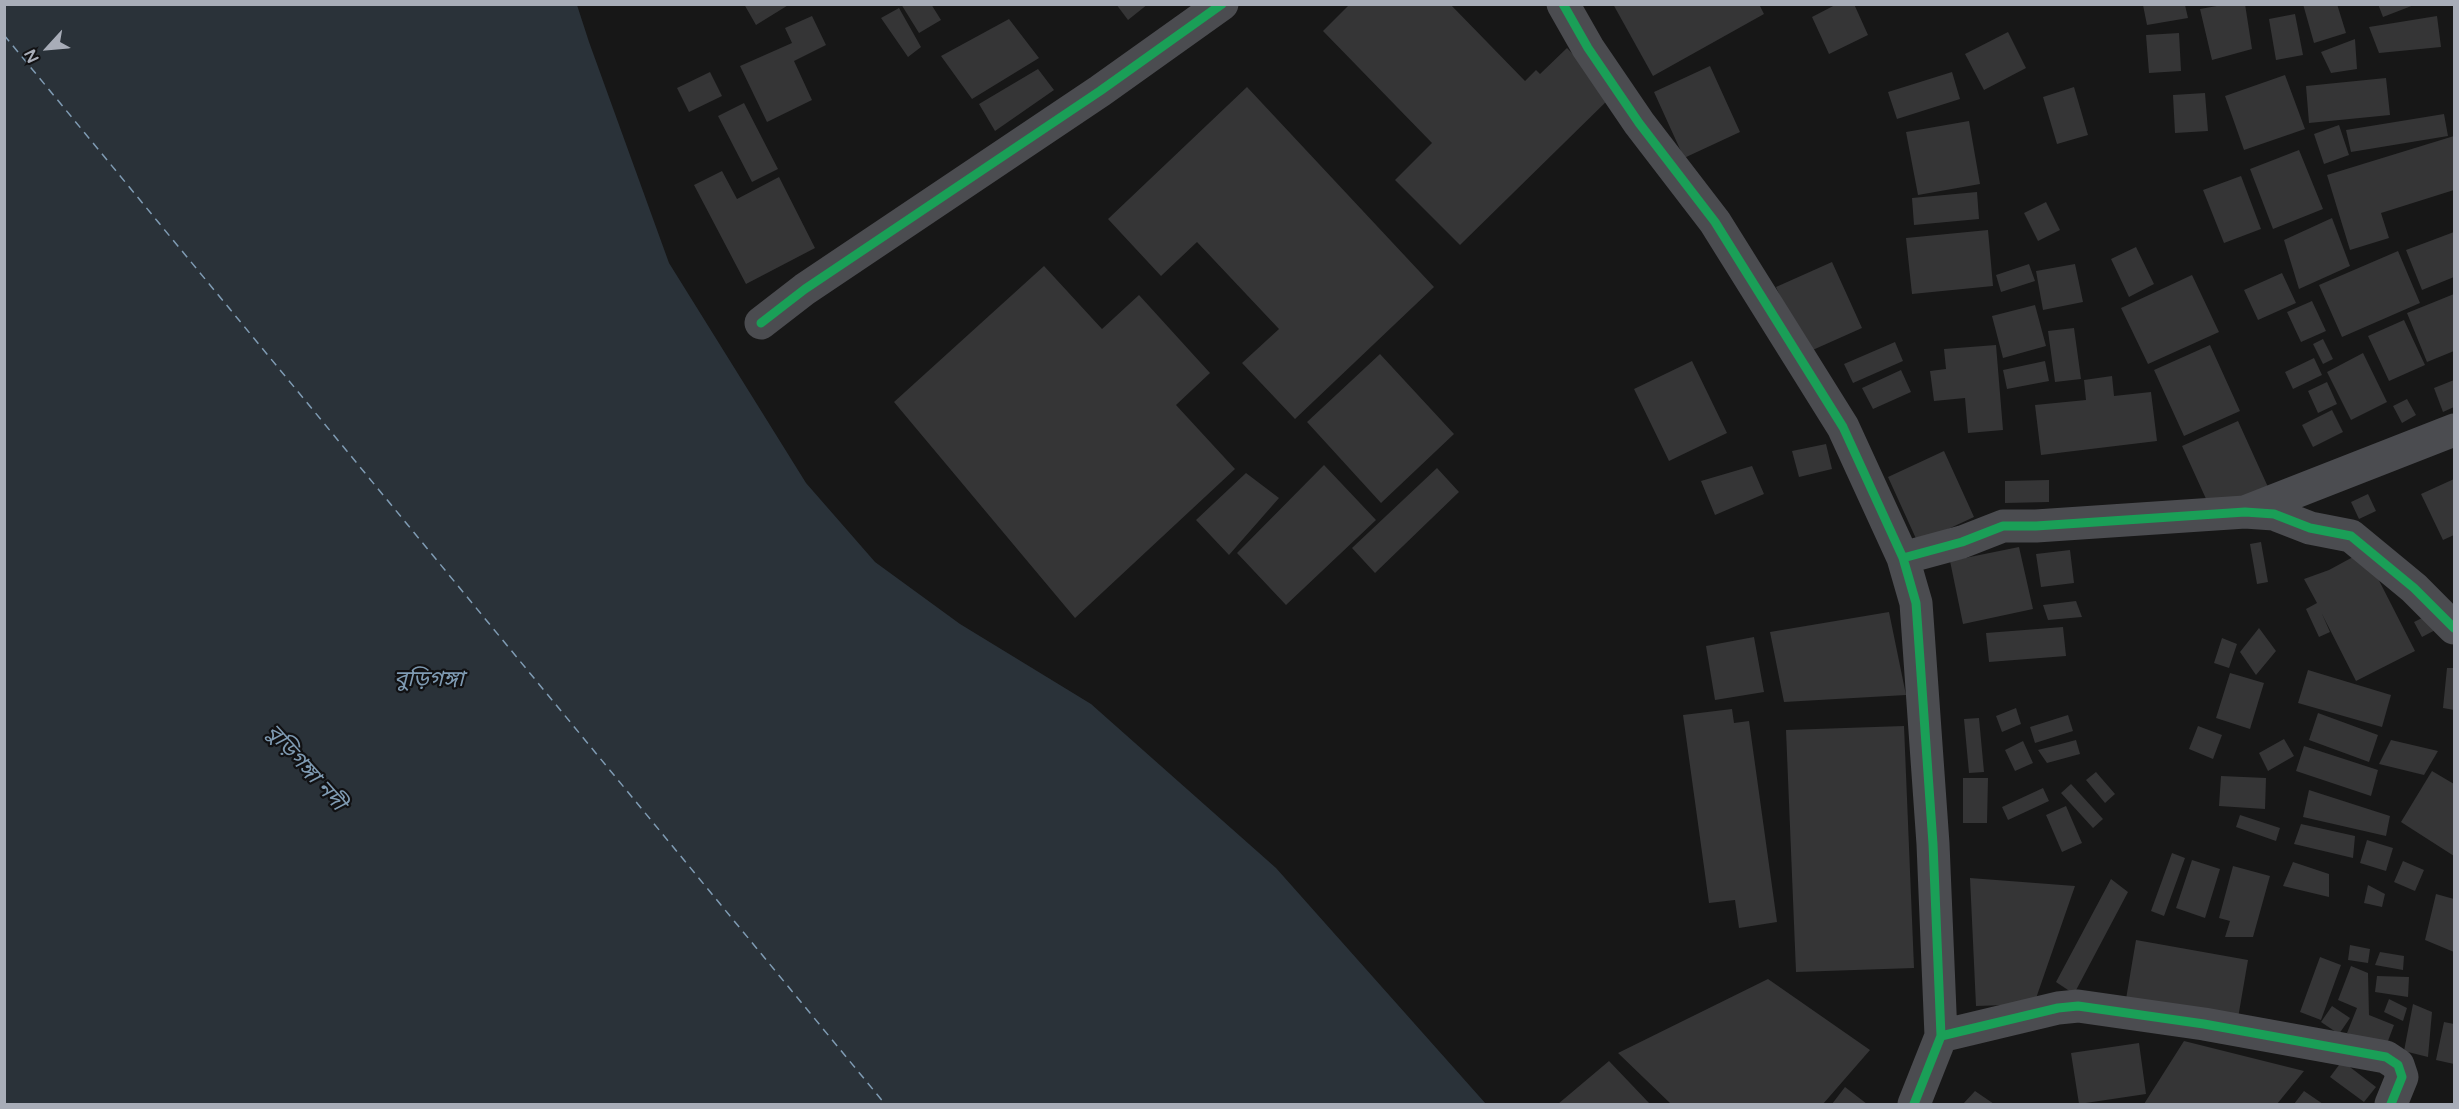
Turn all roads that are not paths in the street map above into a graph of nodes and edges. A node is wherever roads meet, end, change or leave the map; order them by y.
1 (1222, 4) edge
2 (1563, 4) edge
3 (761, 323) dead end
4 (2454, 430) edge
5 (2246, 512) junction
6 (1903, 558) junction
7 (2454, 628) edge
8 (1941, 1035) junction
9 (1914, 1104) edge
10 (2391, 1104) edge

1 - 3 street
2 - 6 street
4 - 5 street
5 - 6 street
5 - 7 street
6 - 8 street
8 - 9 street
8 - 10 street

